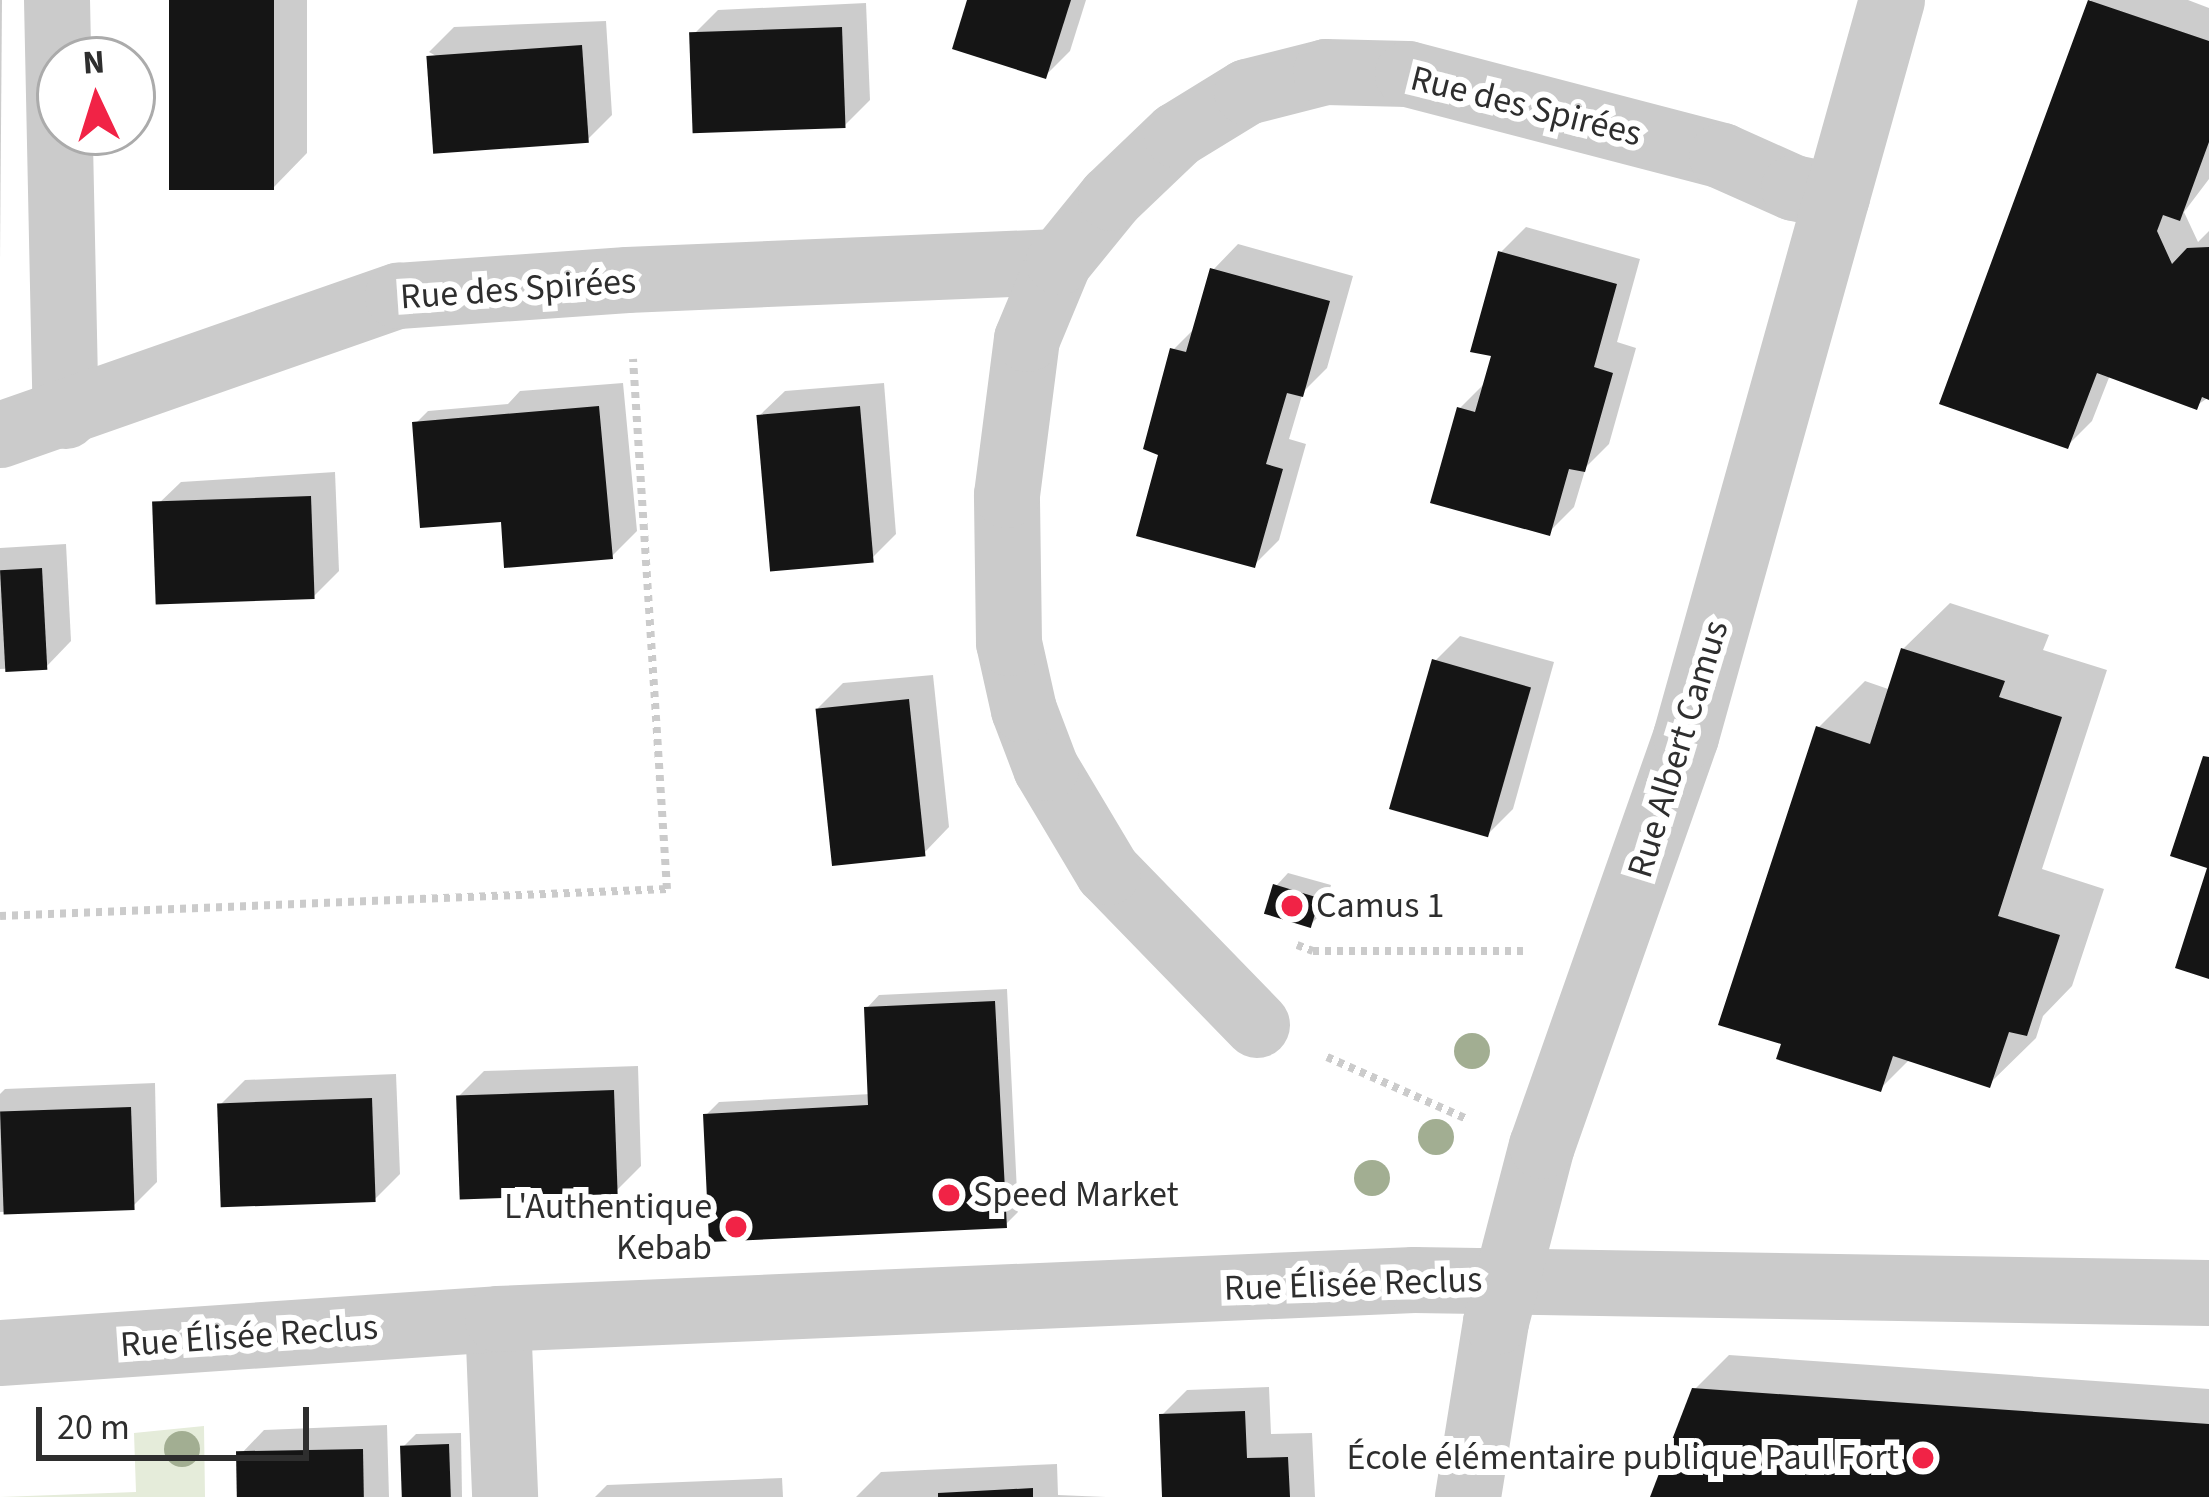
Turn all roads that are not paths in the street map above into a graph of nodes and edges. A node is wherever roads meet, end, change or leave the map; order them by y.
1 (57, 0) edge
2 (1892, 0) edge
3 (1837, 197) junction
4 (1060, 262) junction
5 (66, 416) junction
6 (0, 435) edge
7 (1257, 1025) road end
8 (1506, 1279) junction
9 (2209, 1293) edge
10 (498, 1319) junction
11 (0, 1353) edge
12 (504, 1472) edge
13 (1468, 1497) edge

1 - 5 street
2 - 3 street, Rue Albert Camus
3 - 4 street, Rue des Spirées
3 - 8 street, Rue Albert Camus
4 - 5 street, Rue des Spirées
4 - 7 street, Rue des Spirées
5 - 6 street, Rue des Spirées
8 - 9 street, Rue Élisée Reclus
8 - 10 street, Rue Élisée Reclus
8 - 13 street, Rue Albert Camus
10 - 11 street, Rue Élisée Reclus
10 - 12 street

